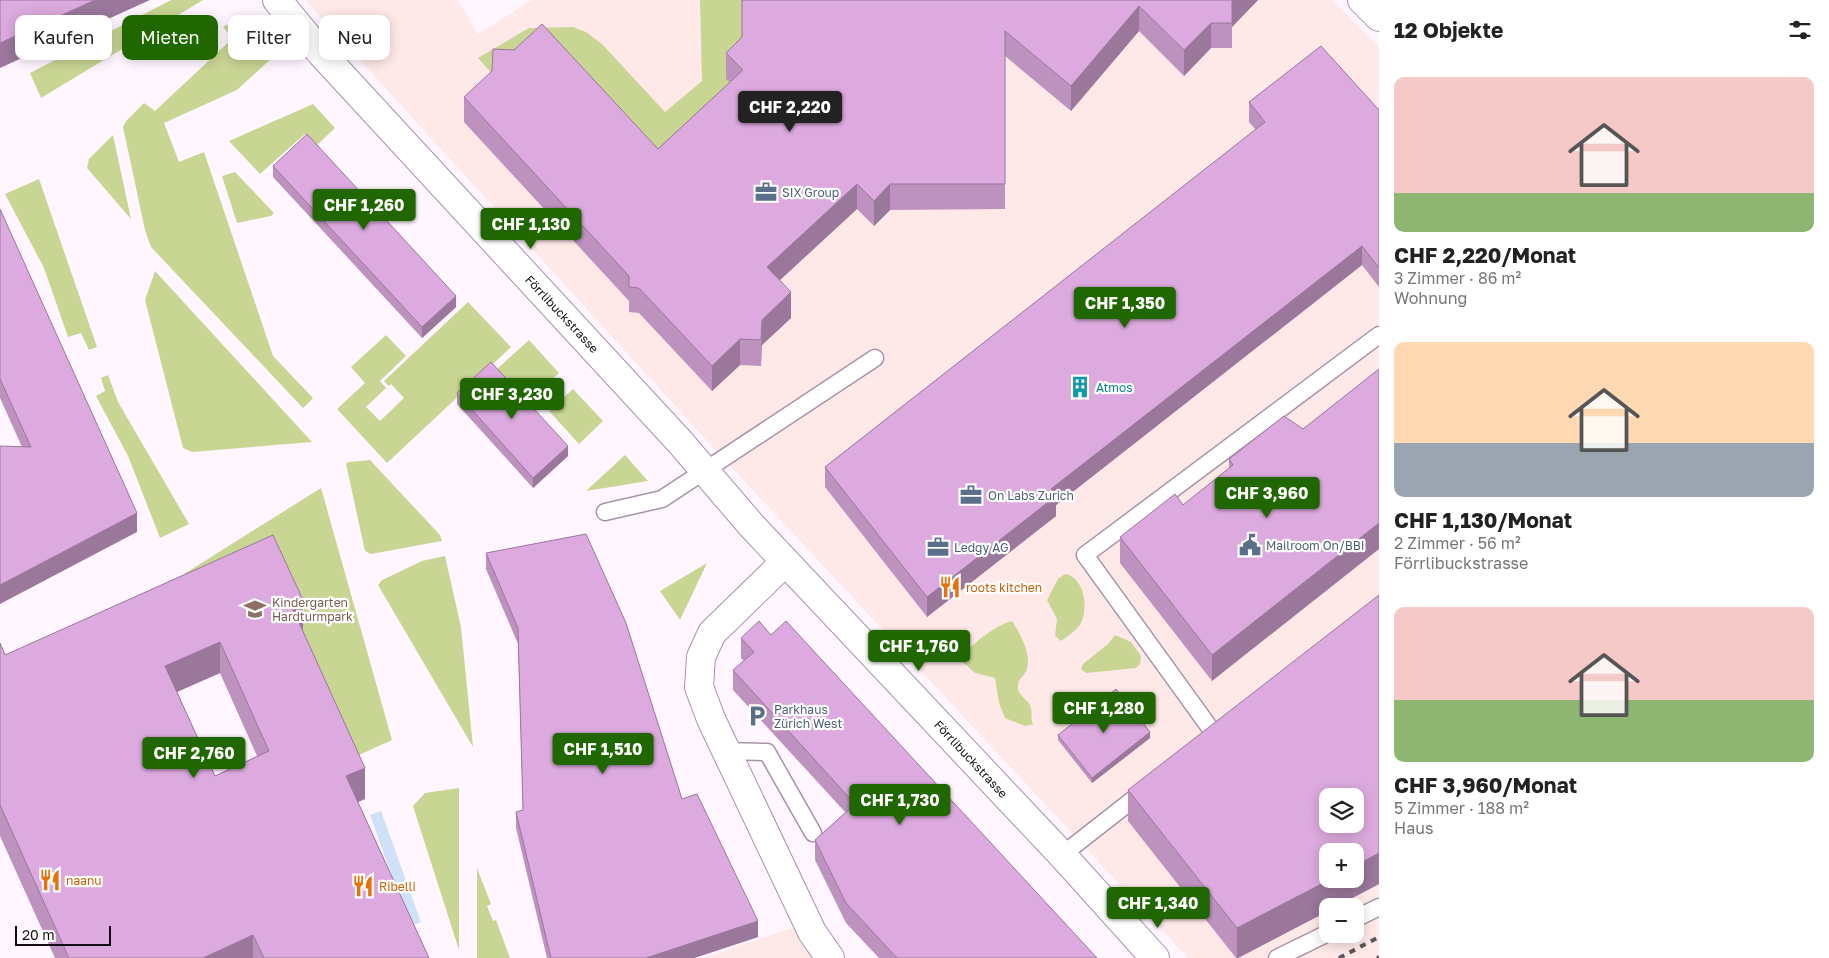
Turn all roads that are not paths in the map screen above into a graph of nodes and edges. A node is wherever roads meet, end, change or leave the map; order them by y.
1 (277, 0) edge
2 (1362, 0) edge
3 (1379, 17) edge
4 (1379, 335) edge
5 (875, 358) dead end
6 (704, 470) junction
7 (605, 512) dead end
8 (786, 562) junction
9 (1231, 724) edge
10 (1215, 735) junction
11 (1200, 748) edge
12 (726, 751) junction
13 (1161, 778) edge
14 (814, 833) dead end
15 (1062, 856) junction
16 (1379, 907) edge
17 (1364, 914) edge
18 (1319, 937) edge
19 (830, 958) edge
20 (1155, 958) edge
21 (1277, 958) edge

1 - 6 street, Förrlibuckstrasse
2 - 3 street
4 - 10 lane
5 - 6 lane
6 - 7 lane
6 - 8 street, Förrlibuckstrasse
8 - 12 street
8 - 15 street, Förrlibuckstrasse
9 - 10 lane
10 - 11 lane
12 - 14 lane
12 - 19 street
13 - 15 lane
15 - 20 street, Förrlibuckstrasse
16 - 17 lane
18 - 21 lane

